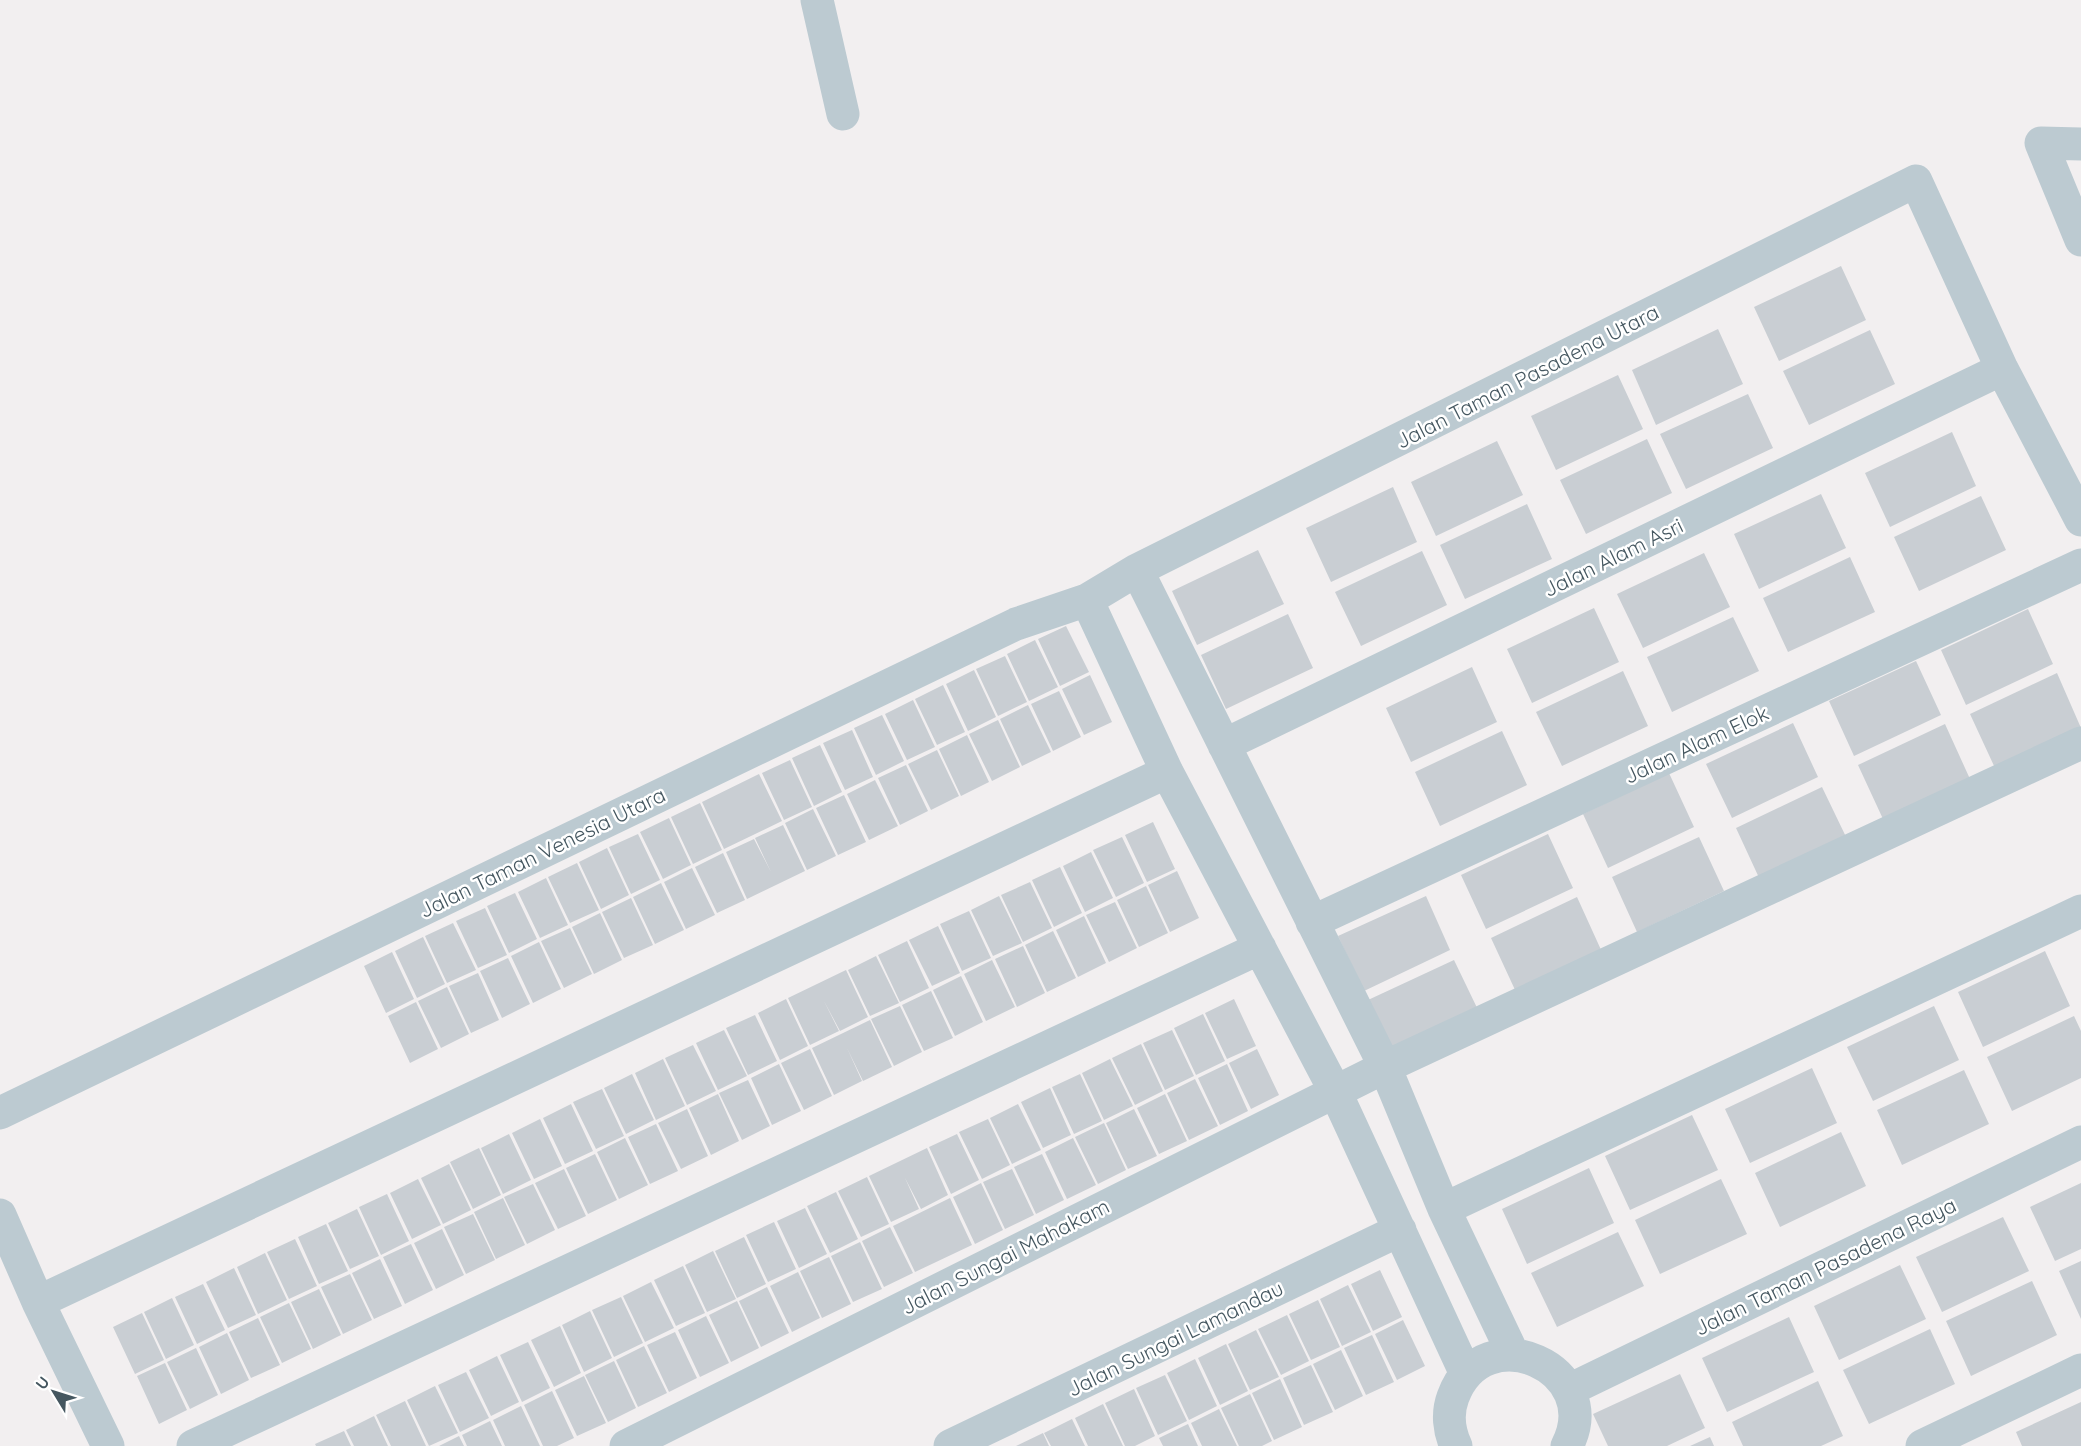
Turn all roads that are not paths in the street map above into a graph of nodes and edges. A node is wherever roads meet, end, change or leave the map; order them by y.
1 (816, 0) edge
2 (843, 114) dead end
3 (2081, 144) edge
4 (2081, 240) edge
5 (2002, 369) junction
6 (2081, 520) edge
7 (2081, 565) edge
8 (1137, 570) junction
9 (1087, 600) junction
10 (2081, 743) edge
11 (1224, 745) junction
12 (1167, 772) junction
13 (2081, 911) edge
14 (1312, 922) junction
15 (1260, 948) junction
16 (1385, 1067) junction
17 (1335, 1091) junction
18 (0, 1113) edge
19 (2081, 1142) edge
20 (1444, 1209) junction
21 (0, 1215) edge
22 (1400, 1230) junction
23 (38, 1302) junction
24 (1513, 1354) junction
25 (2081, 1370) edge
26 (1466, 1374) junction
27 (1569, 1390) junction
28 (1448, 1443) edge
29 (108, 1446) edge
30 (193, 1446) edge
31 (626, 1446) edge
32 (950, 1446) edge
33 (1567, 1446) edge
34 (1922, 1446) edge

1 - 2 street
3 - 4 street
5 - 6 street
5 - 8 street, Jalan Taman Pasadena Utara
5 - 11 street, Jalan Alam Asri
7 - 14 street, Jalan Alam Elok
8 - 9 street, Jalan Taman Pasadena Utara
8 - 11 street
9 - 12 street
9 - 18 street, Jalan Taman Venesia Utara
10 - 16 street, Jalan Sungai Mahakam
11 - 14 street
12 - 15 street
12 - 23 street
13 - 20 street
14 - 16 street
15 - 17 street
15 - 30 street
16 - 17 street, Jalan Sungai Mahakam
16 - 20 street
17 - 22 street
17 - 31 street, Jalan Sungai Mahakam
19 - 27 street, Jalan Taman Pasadena Raya
20 - 24 street
21 - 23 street
22 - 26 street
22 - 32 street, Jalan Sungai Lamandau
23 - 29 street
24 - 26 street
24 - 27 street
25 - 34 street
26 - 28 street
27 - 33 street

